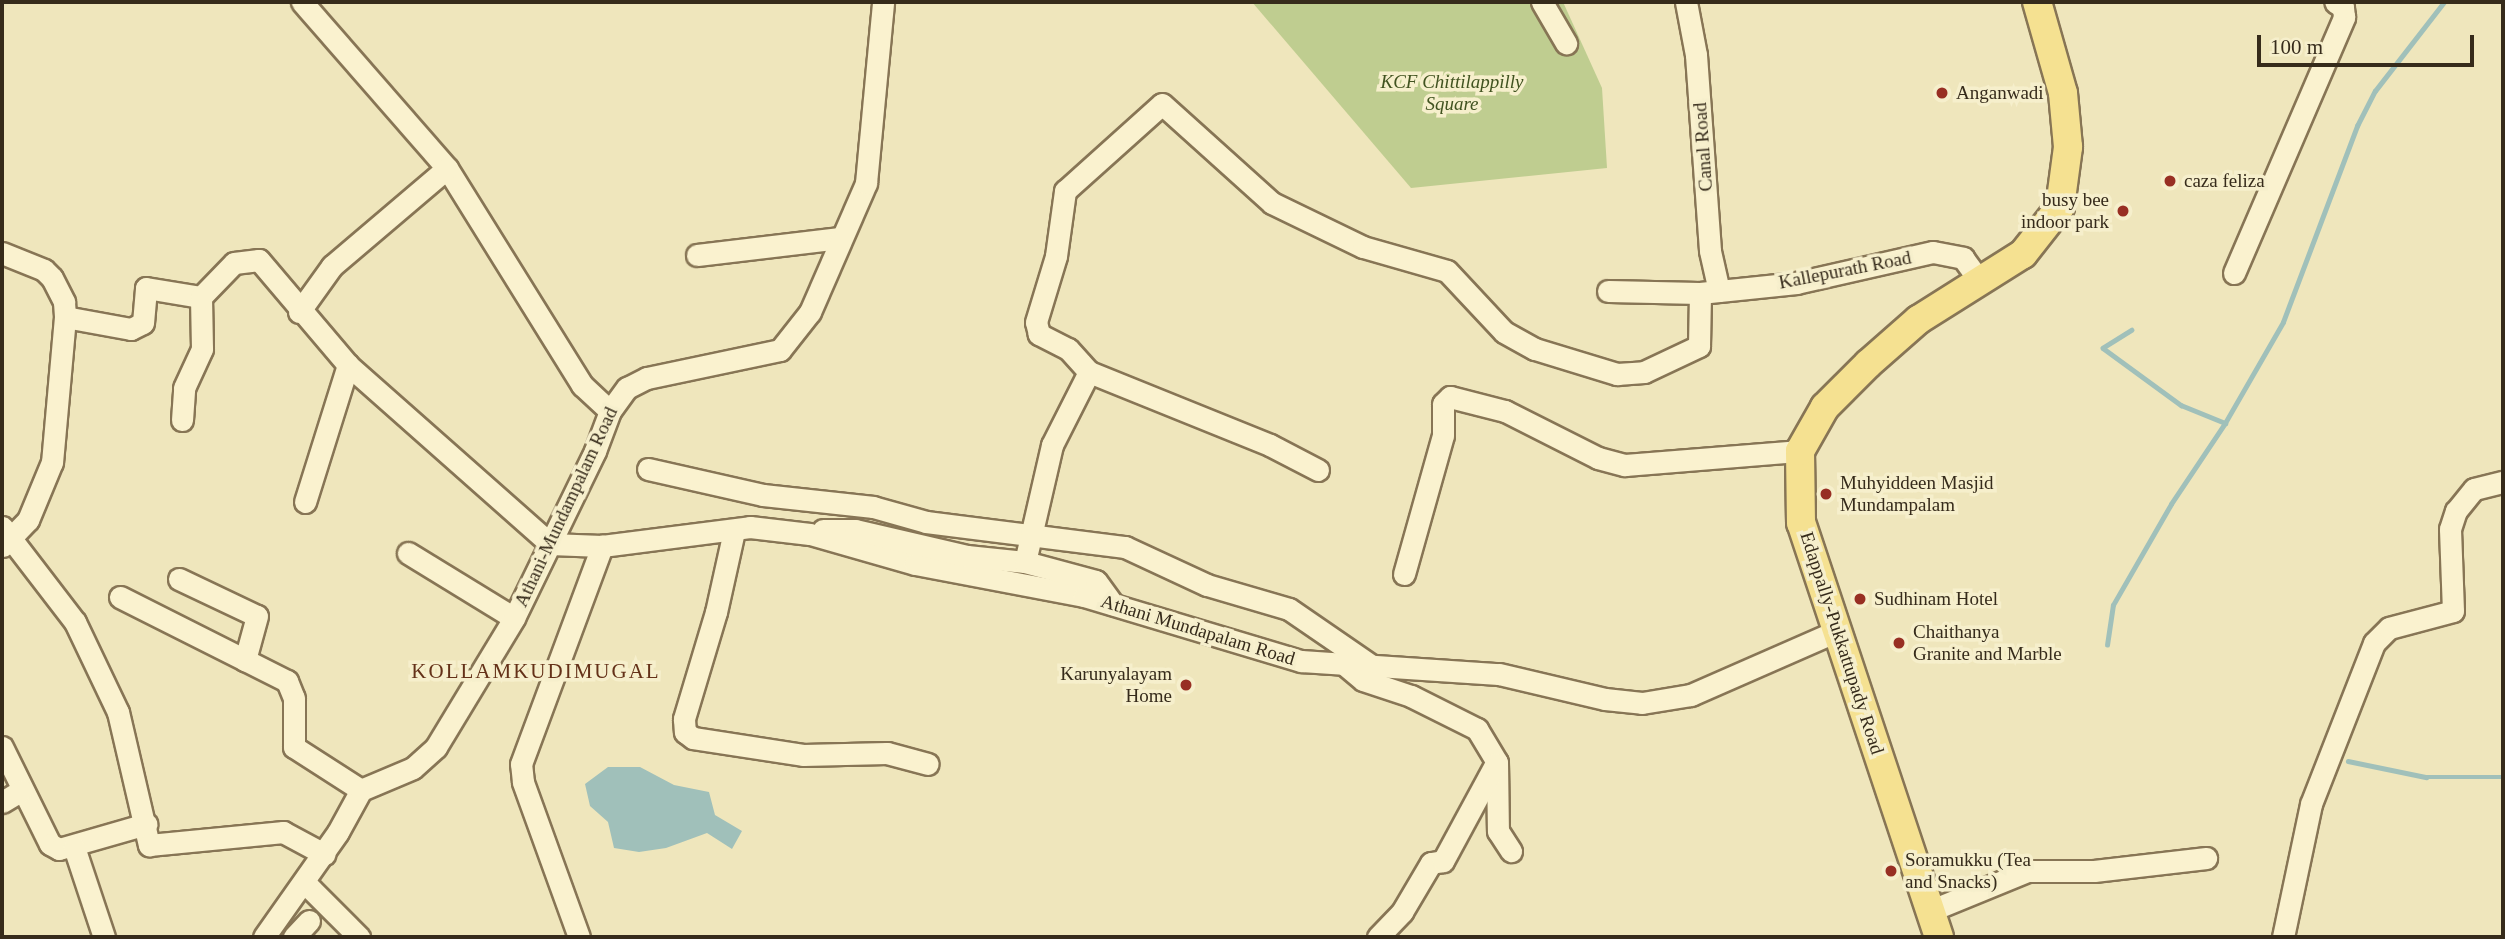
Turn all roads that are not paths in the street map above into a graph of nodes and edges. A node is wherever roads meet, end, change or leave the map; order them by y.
1 (302, 2) edge
2 (883, 2) edge
3 (1542, 2) edge
4 (1686, 2) edge
5 (2037, 2) edge
6 (2335, 2) edge
7 (1566, 43) dead end
8 (447, 168) junction
9 (840, 238) junction
10 (2, 253) edge
11 (697, 256) dead end
12 (2234, 273) dead end
13 (1978, 279) junction
14 (1608, 290) dead end
15 (1709, 292) junction
16 (201, 297) junction
17 (299, 312) junction
18 (65, 317) junction
19 (348, 365) junction
20 (1089, 372) junction
21 (610, 411) junction
22 (182, 420) dead end
23 (1800, 451) junction
24 (648, 469) dead end
25 (1318, 470) dead end
26 (2503, 482) edge
27 (305, 502) dead end
28 (734, 531) junction
29 (810, 534) junction
30 (1032, 535) junction
31 (6, 538) edge
32 (550, 544) junction
33 (602, 546) junction
34 (408, 553) dead end
35 (1025, 562) junction
36 (1404, 574) dead end
37 (179, 579) dead end
38 (120, 597) dead end
39 (1114, 604) junction
40 (514, 618) junction
41 (1836, 631) junction
42 (245, 660) junction
43 (1369, 664) junction
44 (1345, 665) junction
45 (2, 747) edge
46 (1497, 762) junction
47 (929, 764) dead end
48 (22, 790) junction
49 (361, 790) junction
50 (2, 802) edge
51 (146, 824) junction
52 (74, 847) junction
53 (1511, 850) dead end
54 (324, 854) junction
55 (2206, 858) dead end
56 (304, 882) junction
57 (1931, 910) junction
58 (309, 921) dead end
59 (104, 937) edge
60 (264, 937) edge
61 (294, 937) edge
62 (359, 937) edge
63 (579, 937) edge
64 (1378, 937) edge
65 (1939, 937) edge
66 (2283, 937) edge

1 - 8 street
2 - 9 street, Athani-Mundampalam Road
3 - 7 street
4 - 15 street, Canal Road
5 - 13 main road
6 - 12 street
8 - 17 street
8 - 21 street
9 - 11 street
9 - 21 street, Athani-Mundampalam Road
10 - 18 street
13 - 15 street, Kallepurath Road
13 - 23 main road
14 - 15 street, Kallepurath Road
15 - 20 street
16 - 17 street
16 - 18 street
16 - 22 street
17 - 19 street
18 - 31 street
19 - 27 street
19 - 32 street
20 - 25 street
20 - 30 street
21 - 32 street, Athani-Mundampalam Road
23 - 36 street
23 - 41 main road, Edappally-Pukkattupady Road
24 - 30 street
26 - 66 street
28 - 29 street, Athani Mundapalam Road
28 - 33 street, Athani Mundapalam Road
28 - 47 street
29 - 35 street
29 - 39 street, Athani Mundapalam Road
30 - 35 street
30 - 43 street
31 - 51 street
32 - 33 street, Athani Mundapalam Road
32 - 40 street, Athani-Mundampalam Road
33 - 63 street
34 - 40 street
35 - 39 street
37 - 42 street
38 - 42 street
39 - 44 street, Athani Mundapalam Road
40 - 49 street, Athani-Mundampalam Road
41 - 43 street, Athani Mundapalam Road
41 - 57 main road, Edappally-Pukkattupady Road
42 - 49 street
43 - 44 street, Athani Mundapalam Road
44 - 46 street
45 - 48 street
46 - 53 street
46 - 64 street
48 - 50 street
48 - 52 street
49 - 54 street
51 - 52 street
51 - 54 street
52 - 59 street
54 - 56 street
55 - 57 street
56 - 60 street
56 - 62 street
57 - 65 main road, Edappally-Pukkattupady Road
58 - 61 street

